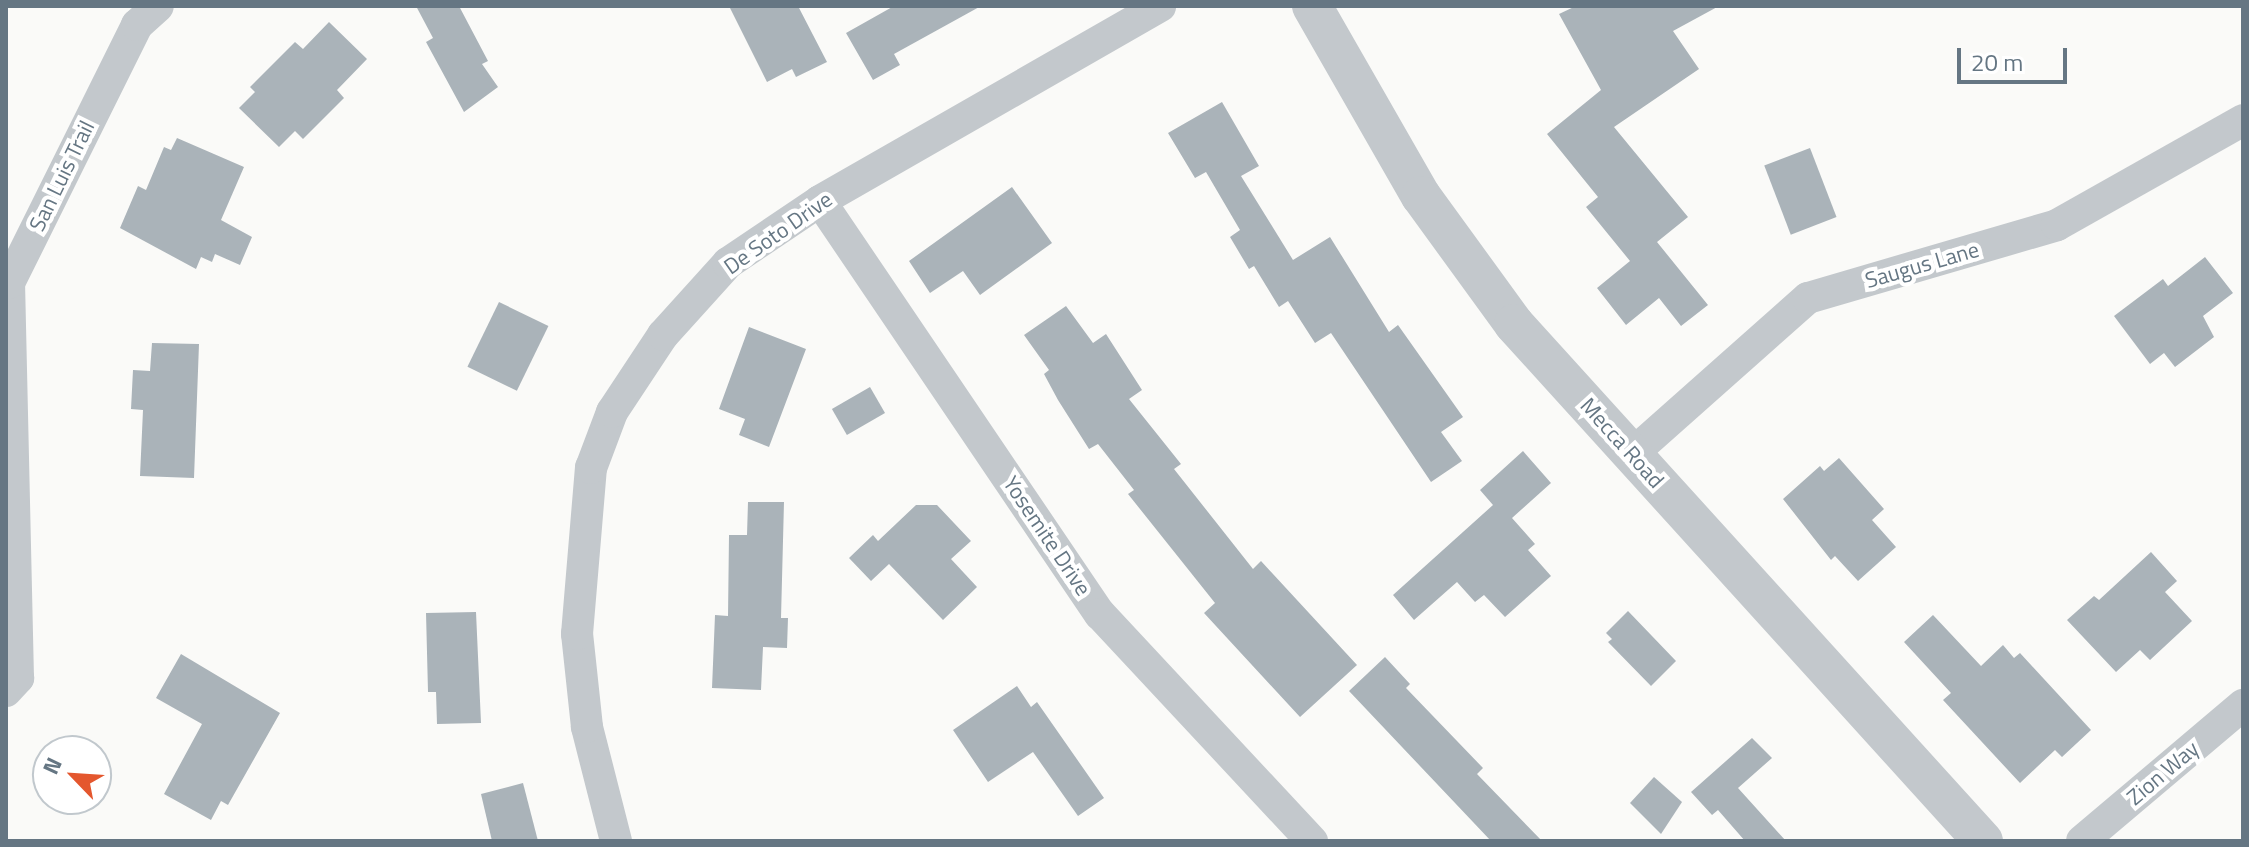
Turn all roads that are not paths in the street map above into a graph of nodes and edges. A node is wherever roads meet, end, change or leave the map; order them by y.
1 (158, 6) edge
2 (1160, 6) edge
3 (1312, 6) edge
4 (2243, 120) edge
5 (820, 201) junction
6 (8, 280) edge
7 (1632, 454) junction
8 (6, 691) edge
9 (2243, 705) edge
10 (616, 841) edge
11 (1312, 841) edge
12 (1983, 841) edge
13 (2082, 841) edge

1 - 6 street, San Luis Trail
2 - 5 street, De Soto Drive
3 - 7 street, Mecca Road
4 - 7 street, Saugus Lane
5 - 10 street, De Soto Drive
5 - 11 street, Yosemite Drive
6 - 8 street, San Luis Trail
7 - 12 street, Mecca Road
9 - 13 street, Zion Way

